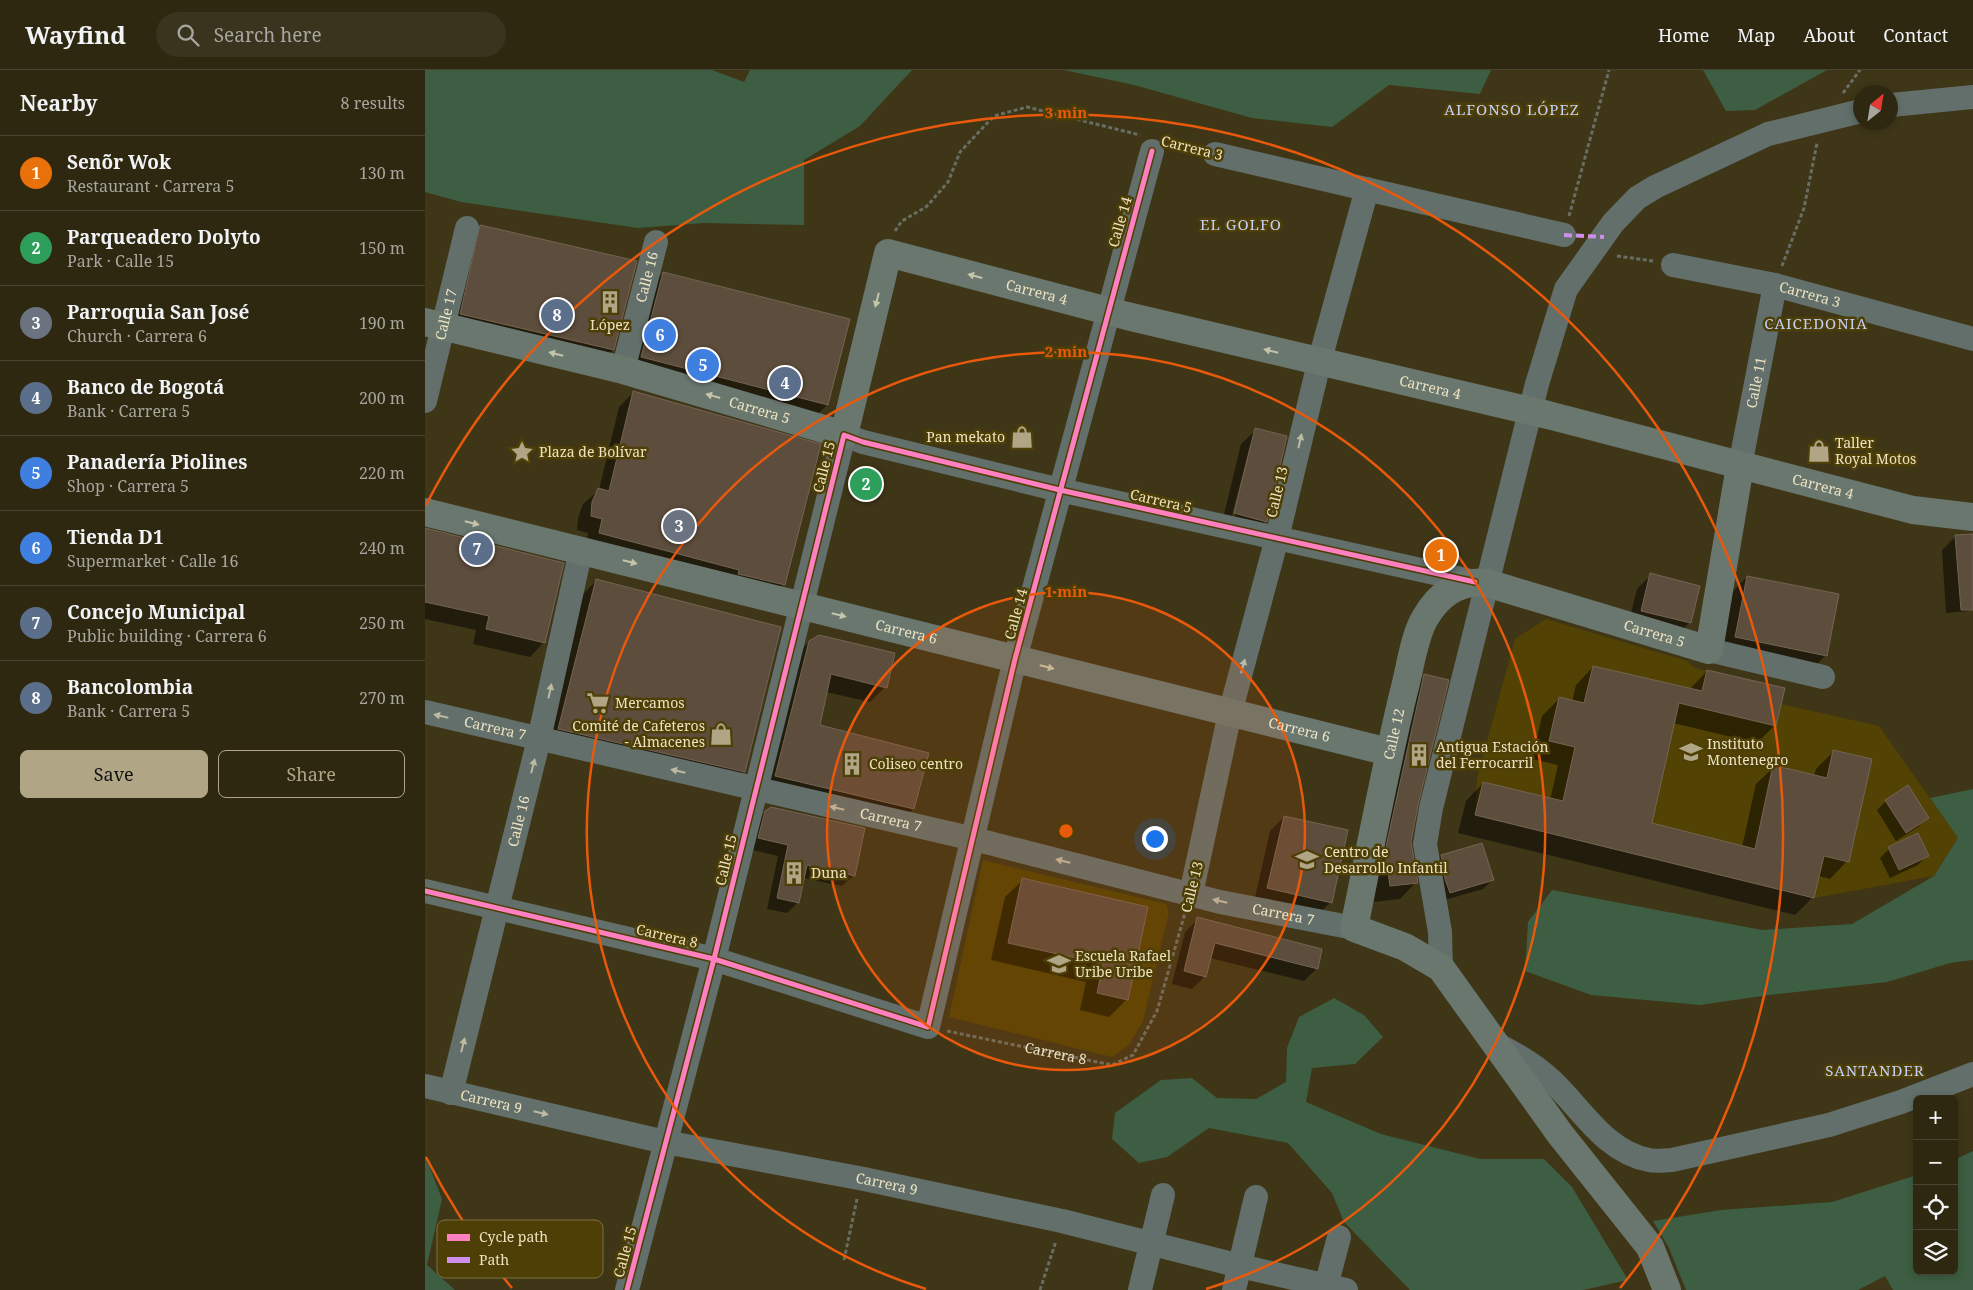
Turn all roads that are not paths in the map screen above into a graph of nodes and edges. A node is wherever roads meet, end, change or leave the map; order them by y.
1 (1973, 97) edge
2 (1898, 104) edge
3 (1853, 113) edge
4 (1154, 143) road end
5 (1215, 154) road end
6 (1367, 189) junction
7 (467, 228) dead end
8 (1564, 235) road end
9 (656, 242) dead end
10 (888, 253) joint
11 (1673, 265) road end
12 (1775, 286) junction
13 (1107, 311) junction
14 (434, 324) edge
15 (1973, 339) edge
16 (1319, 363) junction
17 (623, 370) junction
18 (425, 401) edge
19 (844, 434) junction
20 (1740, 466) junction
21 (1060, 490) junction
22 (425, 512) edge
23 (1973, 517) edge
24 (1277, 538) junction
25 (581, 550) junction
26 (1481, 583) junction
27 (802, 606) junction
28 (1709, 650) junction
29 (1015, 659) junction
30 (1823, 677) dead end
31 (425, 712) edge
32 (1230, 713) junction
33 (539, 739) junction
34 (1389, 752) junction
35 (754, 789) junction
36 (974, 839) junction
37 (425, 892) edge
38 (1191, 894) junction
39 (1354, 928) junction
40 (714, 959) junction
41 (1441, 968) junction
42 (928, 1027) joint
43 (1493, 1043) junction
44 (1973, 1074) edge
45 (425, 1086) edge
46 (451, 1093) junction
47 (665, 1142) junction
48 (1163, 1195) dead end
49 (1256, 1197) dead end
50 (1339, 1238) dead end
51 (1151, 1242) junction
52 (1240, 1266) junction
53 (1332, 1288) edge
54 (627, 1290) edge
55 (1139, 1290) edge
56 (1235, 1290) edge
57 (1667, 1290) edge

1 - 2 street
3 - 26 street
4 - 13 street, Calle 14
5 - 6 street, Carrera 3
6 - 8 street, Carrera 3
6 - 16 street, Calle 13
7 - 14 street, Calle 17
9 - 17 street, Calle 16
13 -> 10 main road, Carrera 4
10 -> 19 main road, Calle 15
11 - 12 street, Carrera 3
12 - 15 street, Carrera 3
12 - 20 street, Calle 11
16 -> 13 main road, Carrera 4
13 - 21 street, Calle 14
17 -> 14 main road, Carrera 5
14 - 18 street, Calle 17
16 - 20 main road, Carrera 4
24 -> 16 street, Calle 13
19 -> 17 main road, Carrera 5
19 - 21 street, Carrera 5
19 - 27 street, Calle 15
20 - 23 main road, Carrera 4
20 - 28 main road, Calle 11
21 - 24 street, Carrera 5
21 - 29 street, Calle 14
22 -> 25 main road, Carrera 6
24 - 26 street, Carrera 5
32 -> 24 street, Calle 13
25 -> 27 main road, Carrera 6
33 -> 25 street, Calle 16
26 - 28 main road, Carrera 5
26 - 34 main road, Calle 12
26 - 41 street
27 -> 29 main road, Carrera 6
27 - 35 street, Calle 15
28 - 30 street, Carrera 5
29 -> 32 main road, Carrera 6
29 - 36 street, Calle 14
33 -> 31 street, Carrera 7
32 - 34 main road, Carrera 6
32 - 38 street, Calle 13
35 -> 33 street, Carrera 7
46 -> 33 street, Calle 16
34 - 39 main road, Calle 12
36 -> 35 street, Carrera 7
35 - 40 street, Calle 15
38 -> 36 street, Carrera 7
36 - 42 street, Calle 14
37 - 40 street, Carrera 8
39 -> 38 street, Carrera 7
39 - 41 main road
40 - 42 street, Carrera 8
40 - 47 street, Calle 15
41 - 43 main road
43 - 44 street
43 - 57 main road
45 - 46 street, Carrera 9
46 -> 47 street, Carrera 9
47 - 51 street, Carrera 9
47 - 54 street, Calle 15
48 - 51 street
49 - 52 street
50 - 53 street
51 - 52 street, Carrera 9
51 - 55 street
52 - 53 street, Carrera 9
52 - 56 street

